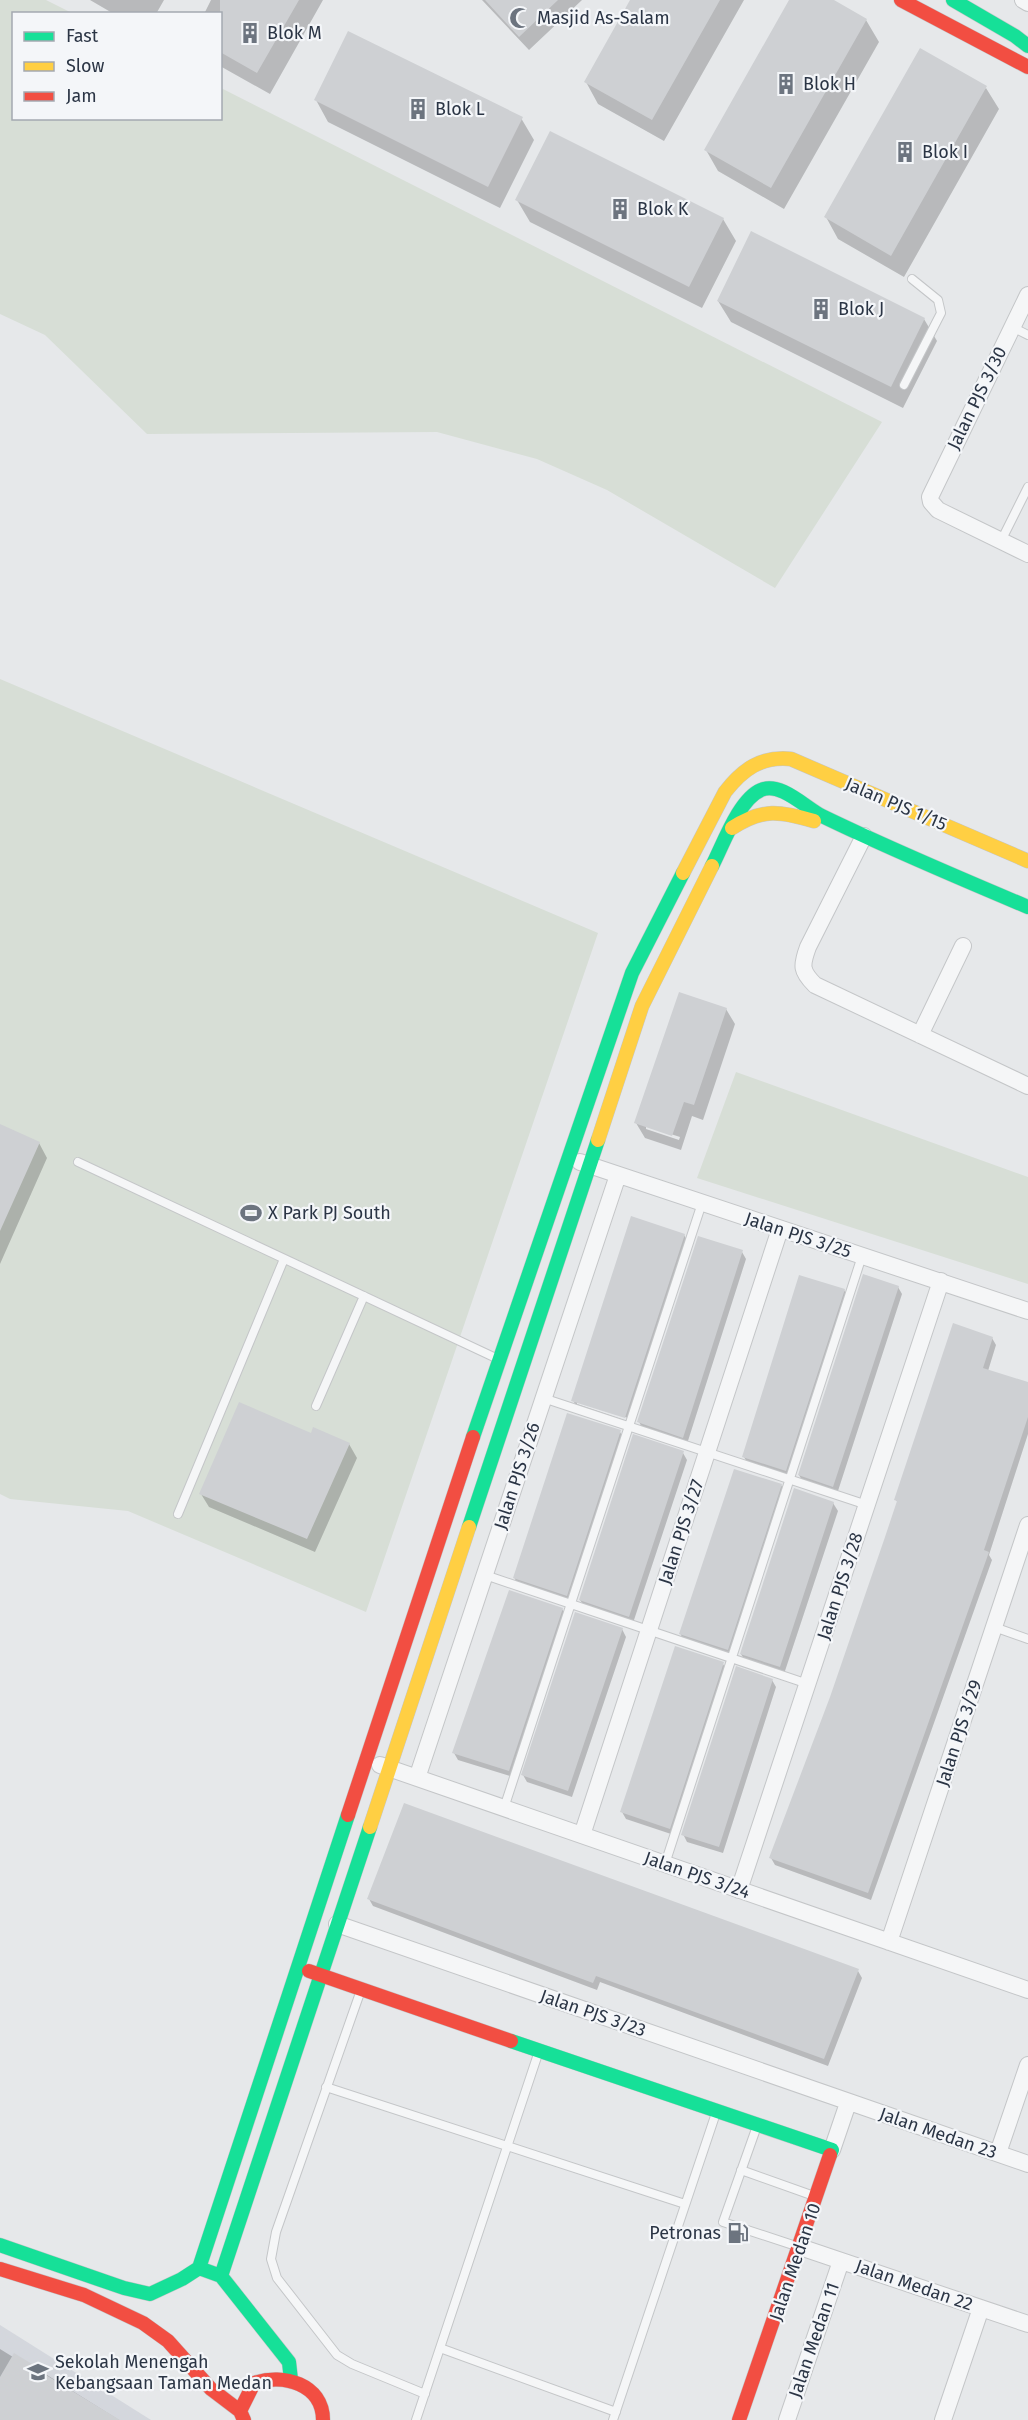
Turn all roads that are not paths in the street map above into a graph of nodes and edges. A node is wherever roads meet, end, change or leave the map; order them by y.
1 (901, 0) edge
2 (952, 0) edge
3 (1023, 0) edge
4 (1028, 3) edge
5 (1028, 46) edge
6 (1028, 67) edge
7 (912, 279) dead end
8 (1028, 295) edge
9 (1012, 327) junction
10 (1028, 335) edge
11 (904, 385) dead end
12 (1028, 487) edge
13 (1001, 541) junction
14 (1028, 554) edge
15 (762, 761) junction
16 (767, 788) junction
17 (730, 829) junction
18 (864, 836) junction
19 (1028, 861) edge
20 (1028, 908) edge
21 (963, 946) dead end
22 (920, 1035) junction
23 (1028, 1086) edge
24 (568, 1158) junction
25 (78, 1162) dead end
26 (590, 1166) junction
27 (618, 1175) junction
28 (702, 1203) junction
29 (780, 1229) junction
30 (862, 1256) junction
31 (284, 1259) junction
32 (941, 1281) junction
33 (364, 1296) junction
34 (1028, 1311) edge
35 (498, 1359) junction
36 (543, 1398) junction
37 (316, 1406) dead end
38 (629, 1426) junction
39 (707, 1452) junction
40 (789, 1479) junction
41 (867, 1505) junction
42 (178, 1514) dead end
43 (1028, 1525) edge
44 (485, 1575) junction
45 (570, 1604) junction
46 (994, 1627) junction
47 (649, 1630) junction
48 (1028, 1639) edge
49 (731, 1658) junction
50 (808, 1684) junction
51 (365, 1760) junction
52 (388, 1768) junction
53 (417, 1778) junction
54 (504, 1808) junction
55 (582, 1835) junction
56 (664, 1864) junction
57 (739, 1890) junction
58 (338, 1924) junction
59 (889, 1942) junction
60 (298, 1966) junction
61 (322, 1976) junction
62 (361, 1990) junction
63 (1028, 1990) edge
64 (540, 2051) junction
65 (1028, 2065) edge
66 (326, 2087) junction
67 (848, 2103) junction
68 (716, 2110) junction
69 (758, 2124) junction
70 (508, 2145) junction
71 (832, 2150) junction
72 (998, 2153) junction
73 (1028, 2164) edge
74 (741, 2170) junction
75 (817, 2197) junction
76 (685, 2204) junction
77 (0, 2245) edge
78 (800, 2247) junction
79 (841, 2260) junction
80 (199, 2268) junction
81 (0, 2269) edge
82 (221, 2276) junction
83 (981, 2308) junction
84 (1028, 2324) edge
85 (440, 2348) junction
86 (291, 2380) junction
87 (425, 2394) junction
88 (242, 2416) edge
89 (324, 2416) edge
90 (615, 2416) edge
91 (338, 2420) edge
92 (416, 2420) edge
93 (739, 2420) edge
94 (787, 2420) edge
95 (943, 2420) edge

1 - 6 main road
2 - 5 main road
3 - 4 street
7 - 11 lane
8 - 9 street, Jalan PJS 3/30
9 - 10 lane
9 - 13 street, Jalan PJS 3/30
12 - 13 lane
13 - 14 street
15 - 16 main road
15 - 19 main road, Jalan PJS 1/15
15 - 24 main road
16 - 17 main road
16 - 18 main road
17 - 18 main road
17 - 26 main road
18 - 20 main road
18 - 22 street
21 - 22 street
22 - 23 street
24 - 26 street, Jalan PJS 3/25
24 - 35 main road
25 - 31 lane
26 - 27 street, Jalan PJS 3/25
26 - 52 main road
27 - 28 street, Jalan PJS 3/25
27 - 36 street, Jalan PJS 3/26
28 - 29 street, Jalan PJS 3/25
28 - 38 lane
29 - 30 street, Jalan PJS 3/25
29 - 39 street, Jalan PJS 3/27
30 - 32 street, Jalan PJS 3/25
30 - 40 lane
31 - 33 lane
31 - 42 lane
32 - 34 street, Jalan PJS 3/25
32 - 41 street, Jalan PJS 3/28
33 - 35 lane
33 - 37 lane
35 - 51 main road
36 - 38 lane
36 - 44 street, Jalan PJS 3/26
38 - 39 lane
38 - 45 lane
39 - 40 lane
39 - 47 street, Jalan PJS 3/27
40 - 41 lane
40 - 49 lane
41 - 50 street, Jalan PJS 3/28
43 - 46 street, Jalan PJS 3/29
44 - 45 lane
44 - 53 street, Jalan PJS 3/26
45 - 47 lane
45 - 54 lane
46 - 48 lane
46 - 59 street, Jalan PJS 3/29
47 - 49 lane
47 - 55 street, Jalan PJS 3/27
49 - 50 lane
49 - 56 lane
50 - 57 street, Jalan PJS 3/28
51 - 52 street, Jalan PJS 3/24
51 - 60 main road
52 - 53 street, Jalan PJS 3/24
52 - 58 main road
53 - 54 street, Jalan PJS 3/24
54 - 55 street, Jalan PJS 3/24
55 - 56 street, Jalan PJS 3/24
56 - 57 street, Jalan PJS 3/24
57 - 59 street, Jalan PJS 3/24
58 - 61 main road
58 - 67 street, Jalan PJS 3/23
59 - 63 street, Jalan PJS 3/24
60 - 61 main road
60 - 80 main road
61 - 62 main road
61 - 82 main road
62 - 64 main road
62 - 66 lane
64 - 68 main road
64 - 70 lane
65 - 72 street
66 - 70 lane
66 - 87 lane
67 - 71 street, Jalan Medan 10
67 - 72 street, Jalan Medan 23
68 - 69 main road
68 - 76 lane
69 - 71 main road
69 - 74 lane
70 - 76 lane
70 - 85 lane
71 - 75 main road, Jalan Medan 10
72 - 73 street, Jalan Medan 23
74 - 75 lane
74 - 78 lane
75 - 78 main road, Jalan Medan 10
76 - 90 lane
77 - 80 main road
78 - 79 street, Jalan Medan 22
78 - 93 main road, Jalan Medan 10
79 - 83 street, Jalan Medan 22
79 - 94 street, Jalan Medan 11
80 - 82 main road
81 - 88 main road
82 - 86 main road
83 - 84 street, Jalan Medan 22
83 - 95 street
85 - 87 lane
85 - 90 lane
86 - 88 main road
86 - 89 main road
87 - 92 lane
89 - 91 main road

